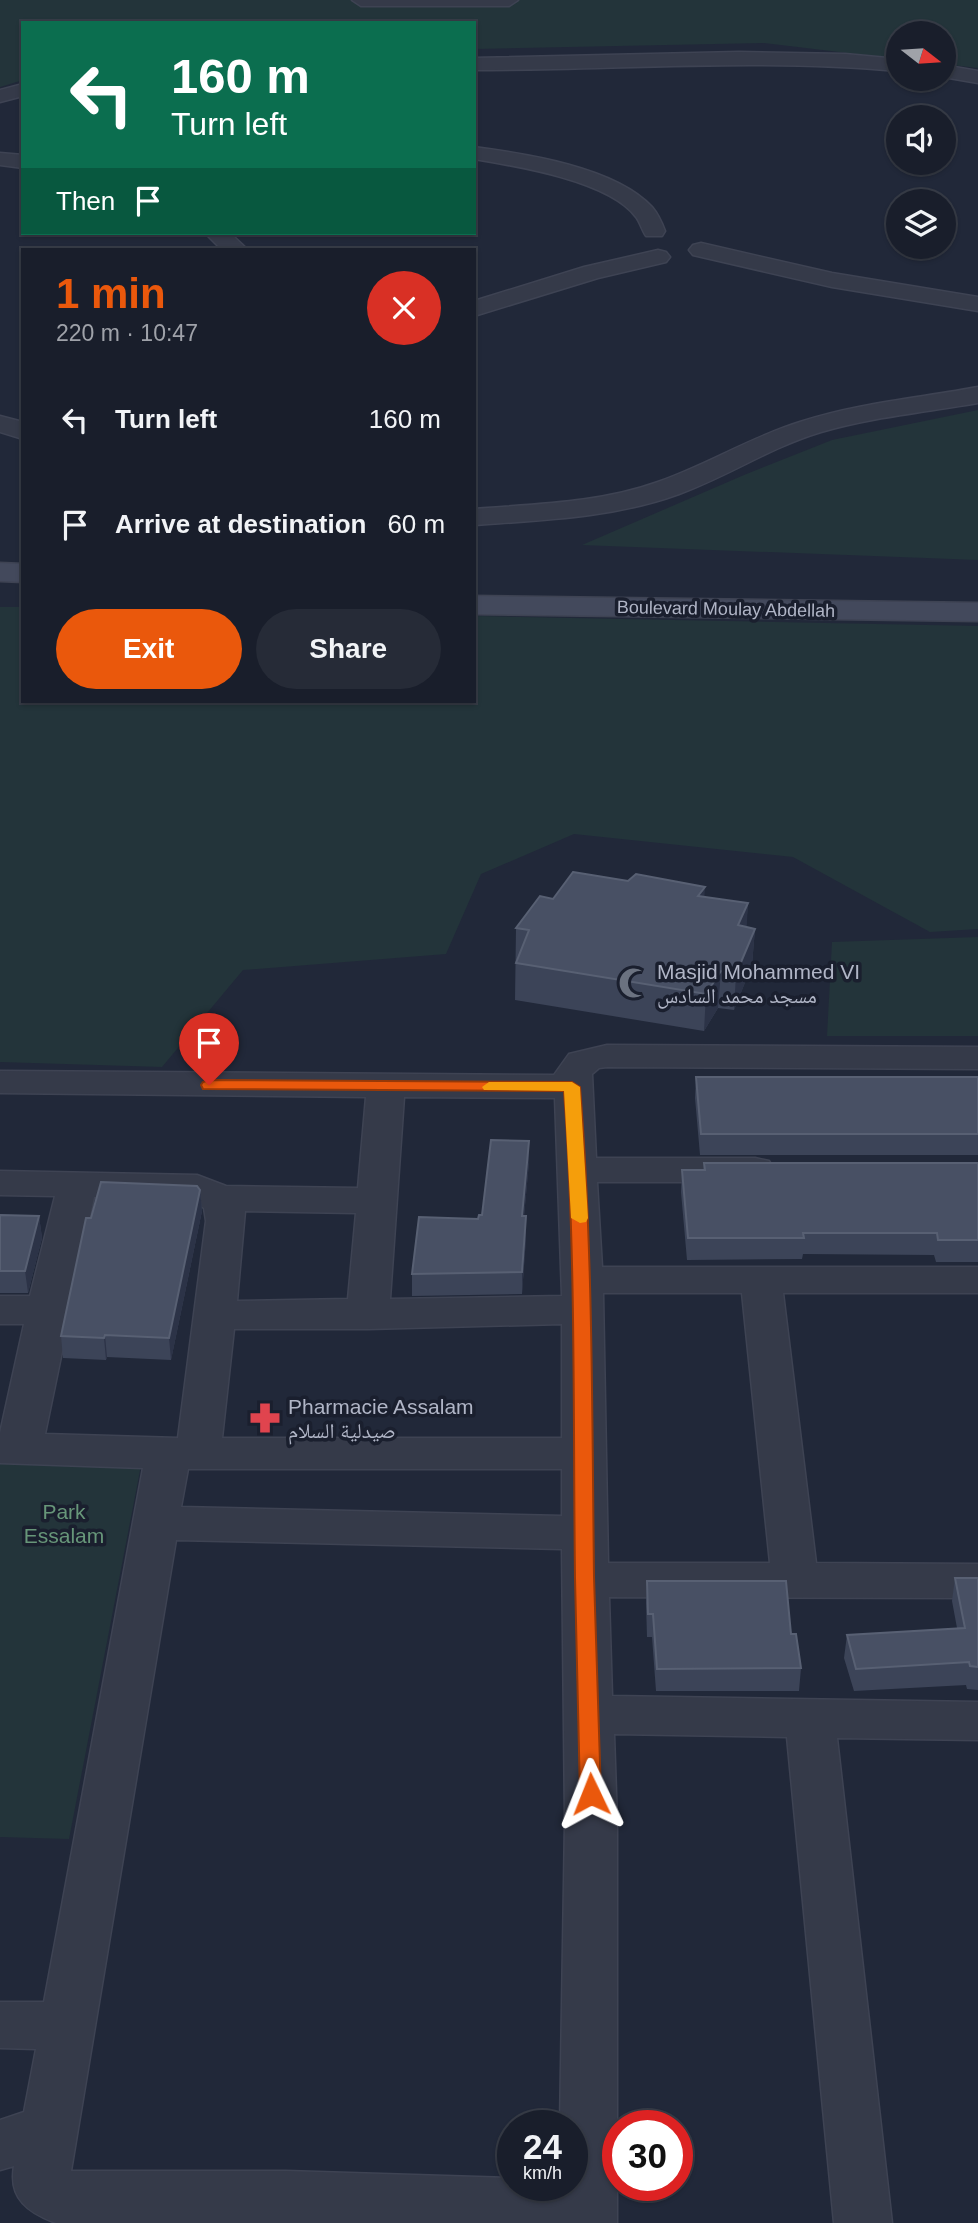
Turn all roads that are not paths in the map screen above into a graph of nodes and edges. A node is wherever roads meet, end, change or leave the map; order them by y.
1 (361, 0) edge
2 (509, 0) edge
3 (476, 64) edge
4 (886, 64) edge
5 (956, 73) edge
6 (978, 77) edge
7 (21, 91) edge
8 (0, 96) edge
9 (476, 153) edge
10 (0, 159) edge
11 (21, 162) edge
12 (654, 231) junction
13 (218, 235) edge
14 (690, 238) junction
15 (234, 248) edge
16 (633, 248) junction
17 (658, 257) junction
18 (592, 272) junction
19 (978, 304) edge
20 (476, 308) edge
21 (978, 395) edge
22 (476, 517) edge
23 (0, 572) edge
24 (21, 573) edge
25 (476, 581) edge
26 (978, 588) edge
27 (0, 597) edge
28 (21, 597) edge
29 (476, 605) edge
30 (978, 612) edge
31 (978, 1058) edge
32 (0, 1082) edge
33 (386, 1087) junction
34 (572, 1087) junction
35 (578, 1170) junction
36 (788, 1170) edge
37 (0, 1183) edge
38 (78, 1186) junction
39 (220, 1198) junction
40 (377, 1201) junction
41 (761, 1280) junction
42 (978, 1280) edge
43 (582, 1295) junction
44 (0, 1310) edge
45 (48, 1310) junction
46 (215, 1315) junction
47 (368, 1315) junction
48 (10, 1448) edge
49 (183, 1453) junction
50 (585, 1454) junction
51 (154, 1523) junction
52 (584, 1533) junction
53 (585, 1580) junction
54 (795, 1580) junction
55 (978, 1581) edge
56 (588, 1715) junction
57 (810, 1720) junction
58 (978, 1721) edge
59 (0, 2025) edge
60 (67, 2026) junction
61 (24, 2137) edge
62 (588, 2215) edge
63 (863, 2223) edge

1 - 2 street
3 - 4 street
5 - 6 street
7 - 8 street
9 - 12 street
10 - 11 street
12 - 14 street
12 - 16 street
13 - 15 street
14 - 17 street
14 - 19 street
16 - 17 street
16 - 18 street
17 - 18 street
18 - 20 street
21 - 22 street
23 - 24 main road
25 - 26 main road, Boulevard Moulay Abdellah
27 - 28 main road
29 - 30 main road, Boulevard Moulay Abdellah
31 - 34 street
32 - 33 street
33 - 34 street
33 - 40 street
34 - 35 street
35 - 36 street
35 - 43 street
37 - 38 street
38 - 39 street
38 - 45 street
39 - 40 street
39 - 46 street
40 - 47 street
41 - 42 street
41 - 43 street
41 - 54 street
43 - 47 street
43 - 50 street
44 - 45 street
45 - 48 street
46 - 47 street
46 - 49 street
48 - 49 street
49 - 50 street
49 - 51 street
50 - 52 street
51 - 52 street
51 - 60 street
52 - 53 street
53 - 54 street
53 - 56 street
54 - 55 street
56 - 57 street
56 - 62 street
57 - 58 street
57 - 63 street
59 - 60 street
60 - 61 street
61 - 62 street

